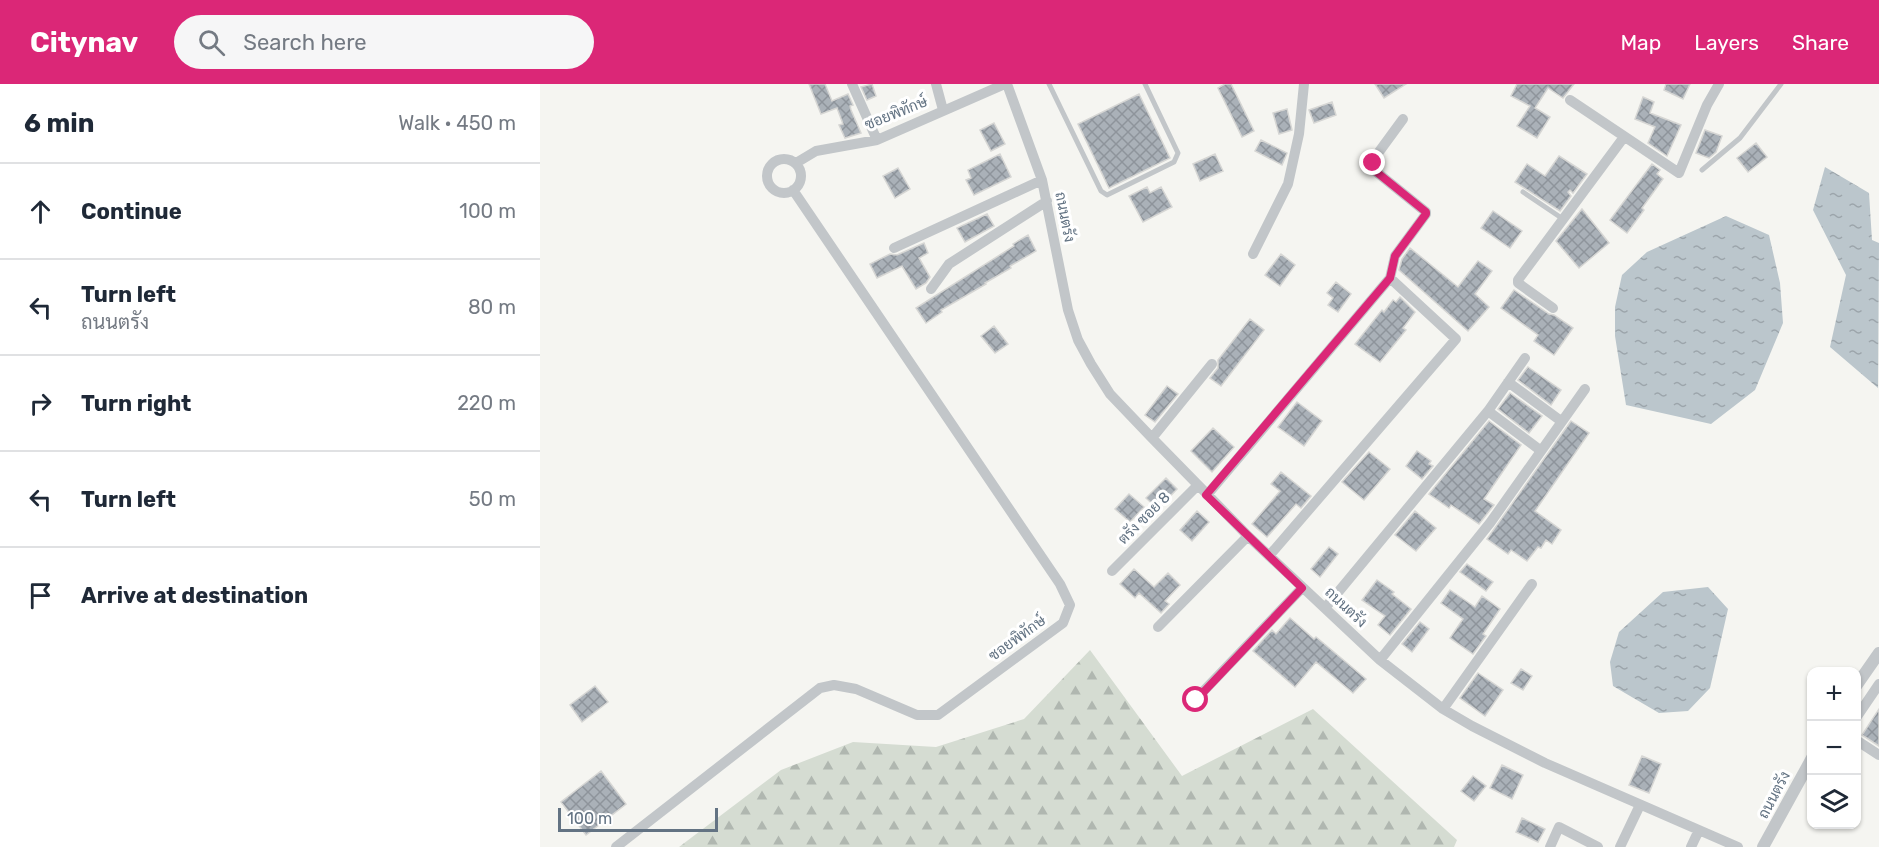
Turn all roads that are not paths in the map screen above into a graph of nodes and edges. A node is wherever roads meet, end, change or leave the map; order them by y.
1 (852, 84) edge
2 (936, 84) edge
3 (1006, 84) edge
4 (1049, 84) edge
5 (1145, 84) edge
6 (1304, 84) edge
7 (1719, 84) edge
8 (1781, 84) edge
9 (1570, 100) dead end
10 (943, 110) junction
11 (1403, 119) dead end
12 (1624, 137) junction
13 (877, 140) junction
14 (796, 163) junction
15 (1702, 171) dead end
16 (1042, 180) junction
17 (794, 190) junction
18 (1523, 192) dead end
19 (1047, 201) junction
20 (1563, 219) junction
21 (894, 248) dead end
22 (1253, 254) dead end
23 (1390, 278) junction
24 (931, 289) dead end
25 (1553, 308) dead end
26 (1525, 358) dead end
27 (1212, 364) dead end
28 (1508, 382) junction
29 (1585, 389) dead end
30 (1488, 411) junction
31 (1562, 421) junction
32 (1152, 438) junction
33 (1540, 450) junction
34 (1198, 485) junction
35 (1206, 495) junction
36 (1248, 536) junction
37 (1269, 556) junction
38 (1112, 571) dead end
39 (1532, 584) dead end
40 (1302, 588) junction
41 (1324, 608) junction
42 (1158, 627) dead end
43 (1879, 653) edge
44 (1380, 660) junction
45 (1861, 680) edge
46 (1879, 684) edge
47 (1196, 700) dead end
48 (1443, 709) junction
49 (1861, 712) edge
50 (1861, 743) edge
51 (1879, 755) edge
52 (1807, 767) edge
53 (1640, 805) junction
54 (1699, 830) junction
55 (616, 847) edge
56 (1550, 847) edge
57 (1598, 847) edge
58 (1620, 847) edge
59 (1691, 847) edge
60 (1738, 847) edge
61 (1763, 847) edge

1 - 13 street
2 - 10 street
3 - 10 street, ซอยพิทักษ์
3 - 16 street, ถนนตรัง
4 - 5 lane
6 - 22 street
7 - 12 street
8 - 15 lane
9 - 12 street
10 - 13 street, ซอยพิทักษ์
11 - 23 street
12 - 20 street
13 - 14 street, ซอยพิทักษ์
14 - 17 street
14 - 17 street, ซอยพิทักษ์
16 - 19 street, ถนนตรัง
16 - 21 street
17 - 55 street, ซอยพิทักษ์
18 - 20 lane
19 - 24 street
19 - 32 street, ถนนตรัง
20 - 25 street
23 - 35 street
23 - 37 street
26 - 28 street
27 - 32 street
28 - 30 street
28 - 31 street
29 - 31 street
30 - 33 street
30 - 41 street
31 - 33 street
32 - 34 street, ถนนตรัง
33 - 44 street
34 - 35 street, ถนนตรัง
34 - 38 street, ตรัง ซอย 8
35 - 36 street, ถนนตรัง
36 - 37 street, ถนนตรัง
36 - 42 street
37 - 40 street, ถนนตรัง
39 - 48 street
40 - 41 street, ถนนตรัง
40 - 47 street
41 - 44 street, ถนนตรัง
43 - 45 street
44 - 48 street, ถนนตรัง
46 - 49 street
48 - 53 street, ถนนตรัง
50 - 51 street
52 - 61 street, ถนนตรัง
53 - 54 street, ถนนตรัง
53 - 58 street
54 - 59 street
54 - 60 street, ถนนตรัง
56 - 57 street

